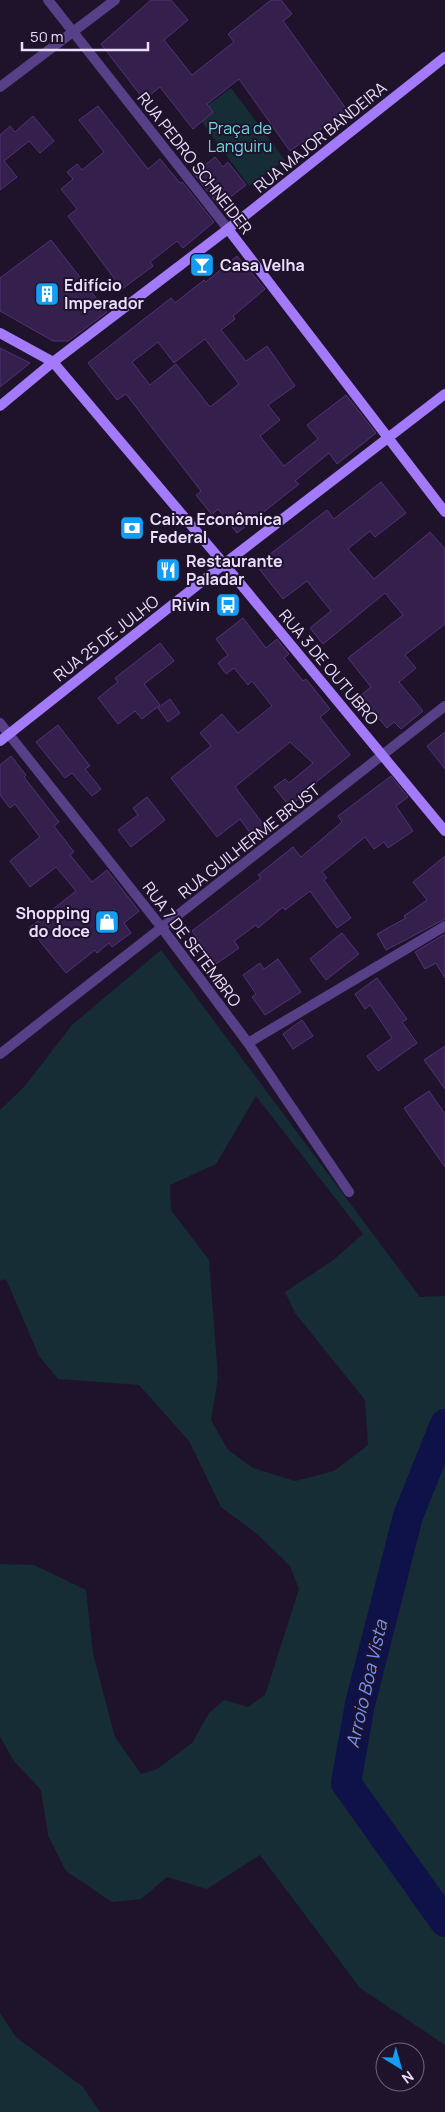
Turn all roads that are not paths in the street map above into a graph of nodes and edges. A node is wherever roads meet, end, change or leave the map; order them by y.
1 (48, 0) edge
2 (115, 0) edge
3 (74, 32) junction
4 (445, 57) edge
5 (0, 87) edge
6 (228, 229) junction
7 (0, 333) edge
8 (53, 362) junction
9 (445, 394) edge
10 (0, 406) edge
11 (388, 438) junction
12 (445, 512) edge
13 (224, 564) junction
14 (445, 706) edge
15 (0, 723) edge
16 (9, 734) junction
17 (0, 741) edge
18 (382, 755) junction
19 (445, 831) edge
20 (445, 926) edge
21 (162, 928) junction
22 (248, 1043) junction
23 (0, 1054) edge
24 (349, 1192) dead end

1 - 3 street, RUA PEDRO SCHNEIDER
2 - 3 street
3 - 5 street
3 - 6 street, RUA PEDRO SCHNEIDER
4 - 6 main road, RUA MAJOR BANDEIRA
6 - 8 main road, RUA MAJOR BANDEIRA
6 - 11 main road, RUA PEDRO SCHNEIDER
7 - 8 main road
8 - 10 main road, RUA MAJOR BANDEIRA
8 - 13 main road, RUA 3 DE OUTUBRO
9 - 11 main road, RUA 25 DE JULHO
11 - 12 main road, RUA PEDRO SCHNEIDER
11 - 13 main road, RUA 25 DE JULHO
13 - 16 main road, RUA 25 DE JULHO
13 - 18 main road, RUA 3 DE OUTUBRO
14 - 18 street, RUA GUILHERME BRUST
15 - 16 street, RUA 7 DE SETEMBRO
16 - 17 main road, RUA 25 DE JULHO
16 - 21 street, RUA 7 DE SETEMBRO
18 - 19 main road, RUA 3 DE OUTUBRO
18 - 21 street, RUA GUILHERME BRUST
20 - 22 street
21 - 22 street, RUA 7 DE SETEMBRO
21 - 23 street, RUA GUILHERME BRUST
22 - 24 street, RUA 7 DE SETEMBRO

